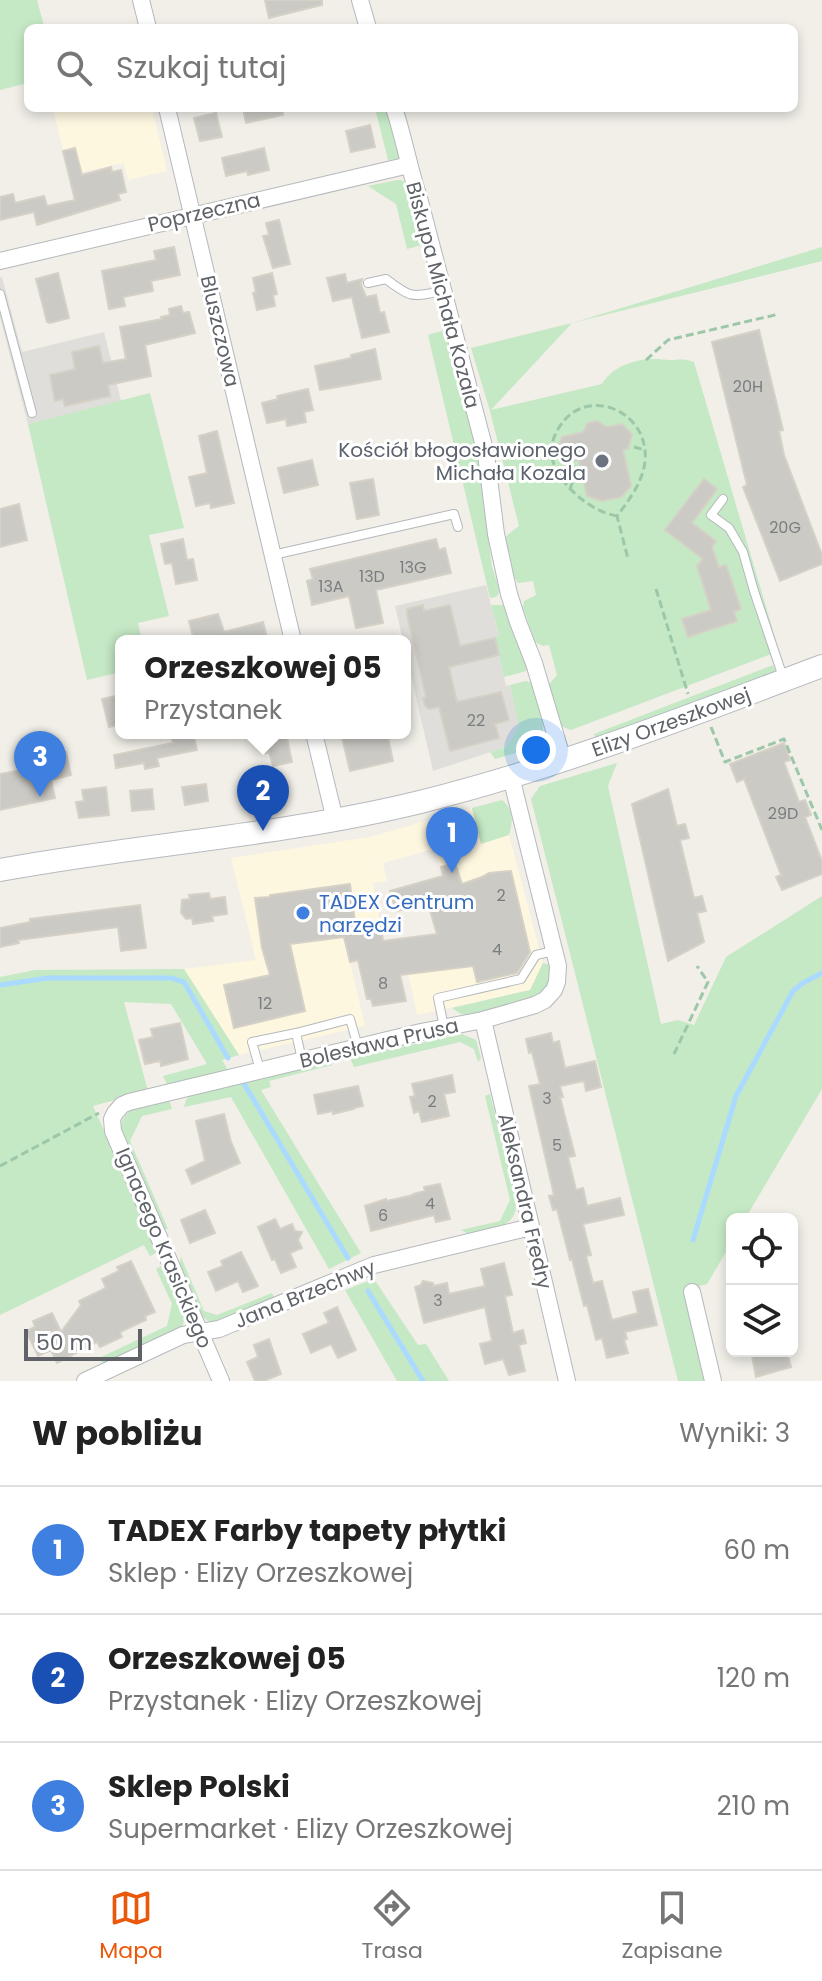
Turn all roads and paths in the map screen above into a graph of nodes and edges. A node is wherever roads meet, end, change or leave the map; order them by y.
1 (141, 0) edge
2 (360, 0) edge
3 (147, 24) edge
4 (367, 24) edge
5 (168, 112) edge
6 (395, 112) edge
7 (409, 165) junction
8 (192, 215) junction
9 (0, 261) edge
10 (368, 283) dead end
11 (442, 291) junction
12 (0, 294) edge
13 (779, 314) dead end
14 (646, 360) dead end
15 (32, 413) dead end
16 (634, 447) dead end
17 (645, 450) junction
18 (577, 466) dead end
19 (570, 490) junction
20 (723, 499) dead end
21 (617, 516) junction
22 (458, 527) dead end
23 (272, 555) junction
24 (628, 559) dead end
25 (656, 589) dead end
26 (292, 635) edge
27 (822, 666) edge
28 (785, 681) junction
29 (688, 694) dead end
30 (708, 720) dead end
31 (315, 739) edge
32 (563, 760) junction
33 (511, 777) junction
34 (335, 820) junction
35 (822, 830) edge
36 (0, 870) edge
37 (554, 951) junction
38 (697, 966) dead end
39 (483, 1020) junction
40 (445, 1028) junction
41 (296, 1033) junction
42 (358, 1047) junction
43 (674, 1054) dead end
44 (302, 1060) junction
45 (260, 1070) junction
46 (115, 1113) junction
47 (0, 1166) edge
48 (531, 1227) junction
49 (692, 1292) dead end
50 (200, 1332) junction
51 (85, 1381) edge
52 (221, 1381) edge
53 (567, 1381) edge
54 (713, 1381) edge

1 - 3 street
2 - 4 street
5 - 8 street, Bluszczowa
6 - 7 street, Biskupa Michała Kozala
7 - 8 street, Poprzeczna
7 - 11 street, Biskupa Michała Kozala
8 - 9 street, Poprzeczna
8 - 23 street, Bluszczowa
10 - 11 lane
11 - 32 street, Biskupa Michała Kozala
12 - 15 lane
13 - 14 path
16 - 17 path
17 - 19 path
17 - 21 path
18 - 19 path
19 - 21 path
20 - 28 lane
21 - 24 path
22 - 23 lane
23 - 26 street, Bluszczowa
25 - 29 path
27 - 28 street, Elizy Orzeszkowej
28 - 32 street, Elizy Orzeszkowej
30 - 35 path
31 - 34 street
32 - 33 street, Elizy Orzeszkowej
33 - 34 street, Elizy Orzeszkowej
33 - 37 street, Bolesława Prusa
34 - 36 street, Elizy Orzeszkowej
37 - 39 street, Bolesława Prusa
37 - 40 lane
38 - 43 path
39 - 40 street, Bolesława Prusa
39 - 48 street, Aleksandra Fredry
40 - 42 street, Bolesława Prusa
41 - 42 lane
41 - 44 lane
41 - 45 lane
42 - 44 street, Bolesława Prusa
44 - 45 street, Bolesława Prusa
45 - 46 street, Bolesława Prusa
46 - 47 path
46 - 50 street, Ignacego Krasickiego
48 - 50 street, Jana Brzechwy
48 - 53 street, Aleksandra Fredry
49 - 54 street
50 - 51 street, Jana Brzechwy
50 - 52 street, Ignacego Krasickiego

